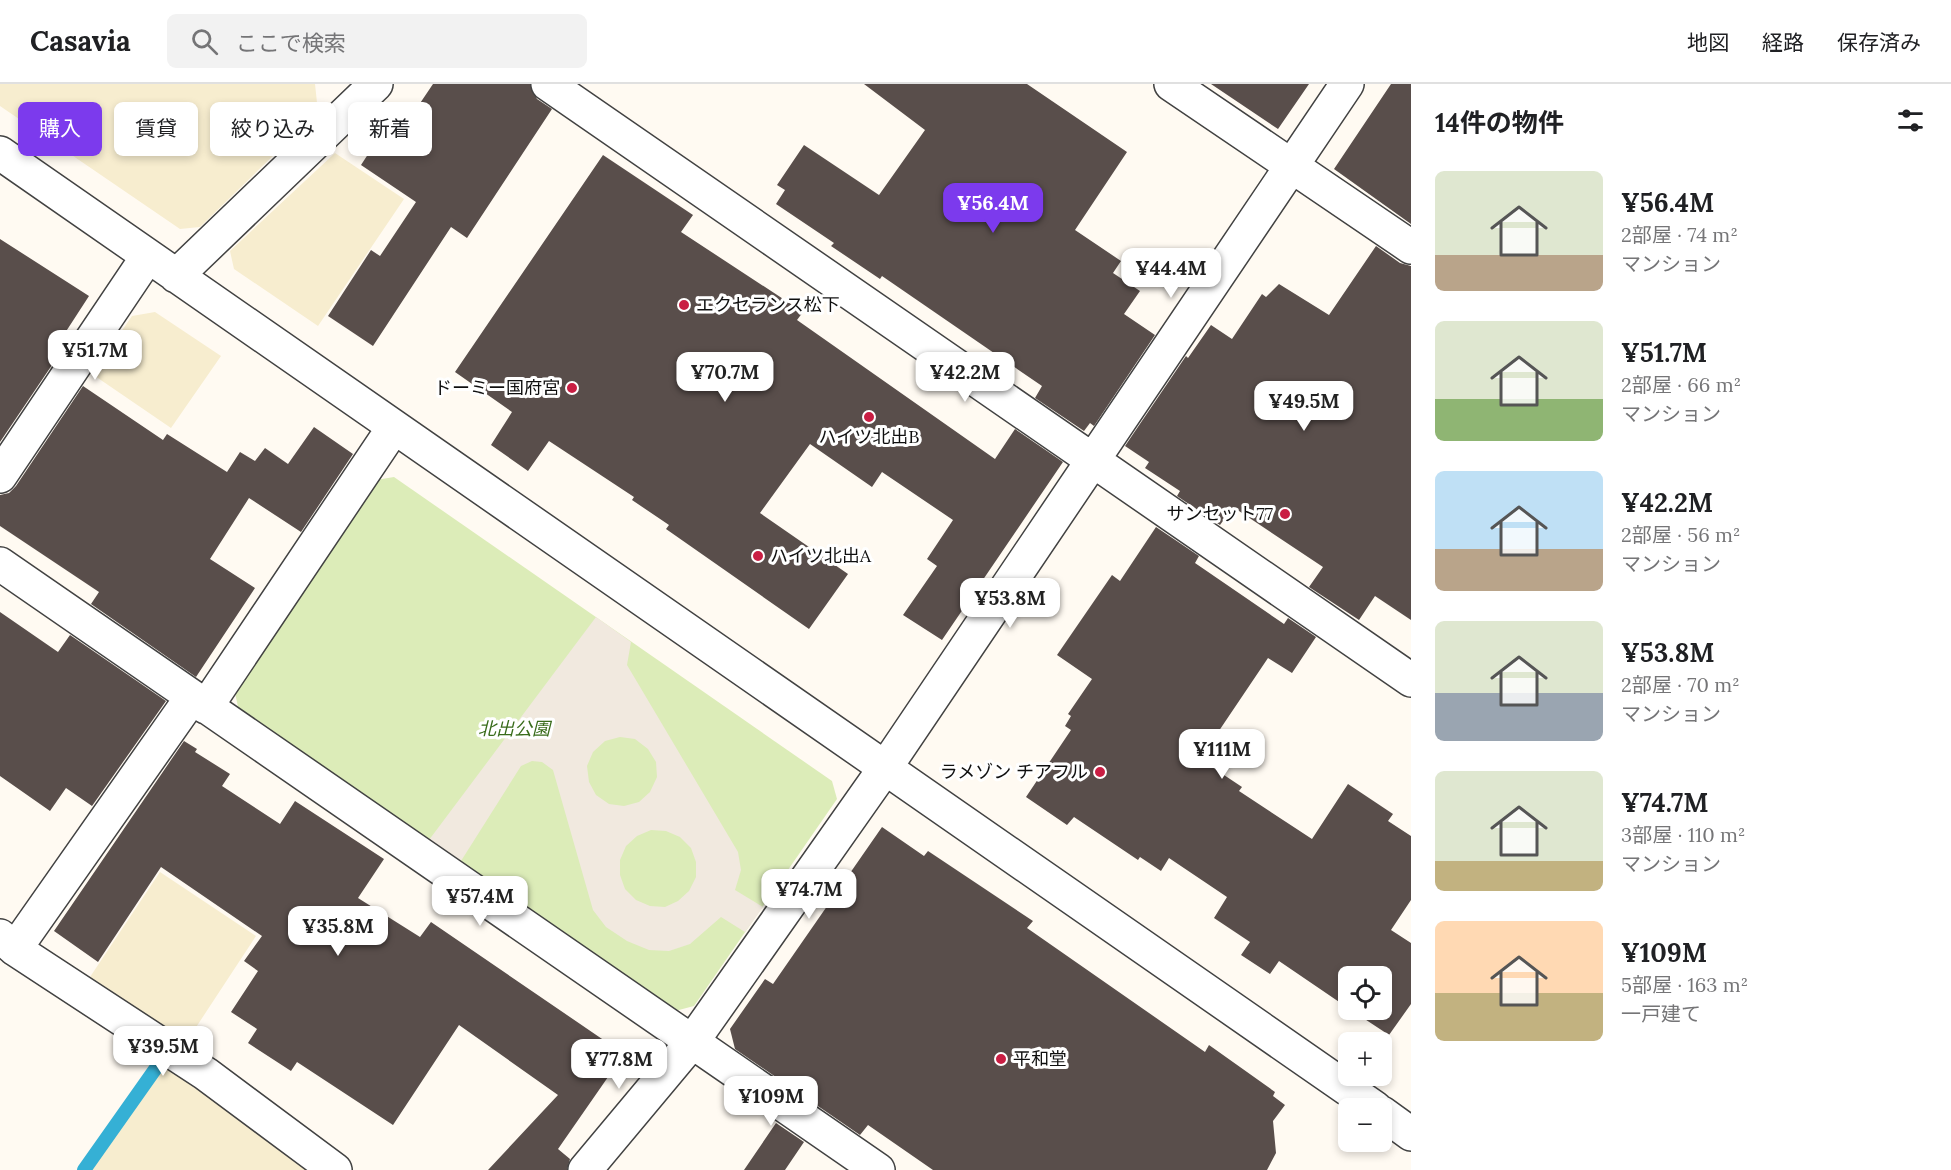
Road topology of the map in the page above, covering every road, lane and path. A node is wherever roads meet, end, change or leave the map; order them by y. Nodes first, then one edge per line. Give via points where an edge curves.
1 (376, 84) edge
2 (548, 84) edge
3 (1171, 84) edge
4 (1347, 84) edge
5 (0, 153) edge
6 (1292, 165) junction
7 (1411, 247) edge
8 (148, 256) junction
9 (176, 276) junction
10 (394, 427) junction
11 (1093, 461) junction
12 (0, 476) edge
13 (0, 564) edge
14 (1411, 680) edge
15 (199, 702) junction
16 (885, 768) junction
17 (7, 943) edge
18 (692, 1042) junction
19 (1360, 1098) edge
20 (1392, 1120) edge
21 (1411, 1134) edge
22 (593, 1167) edge
23 (335, 1170) edge
24 (878, 1170) edge

1 - 9 street
2 - 11 street
3 - 6 street
4 - 6 street
5 - 8 street
6 - 7 street
6 - 11 street
8 - 9 street
8 - 12 street
9 - 10 street
10 - 15 street
10 - 16 street
11 - 14 street
11 - 16 street
13 - 15 street
15 - 17 street
15 - 18 street
16 - 18 street
16 - 19 street
17 - 23 street via 206,1074
18 - 22 street
18 - 24 street
20 - 21 street

